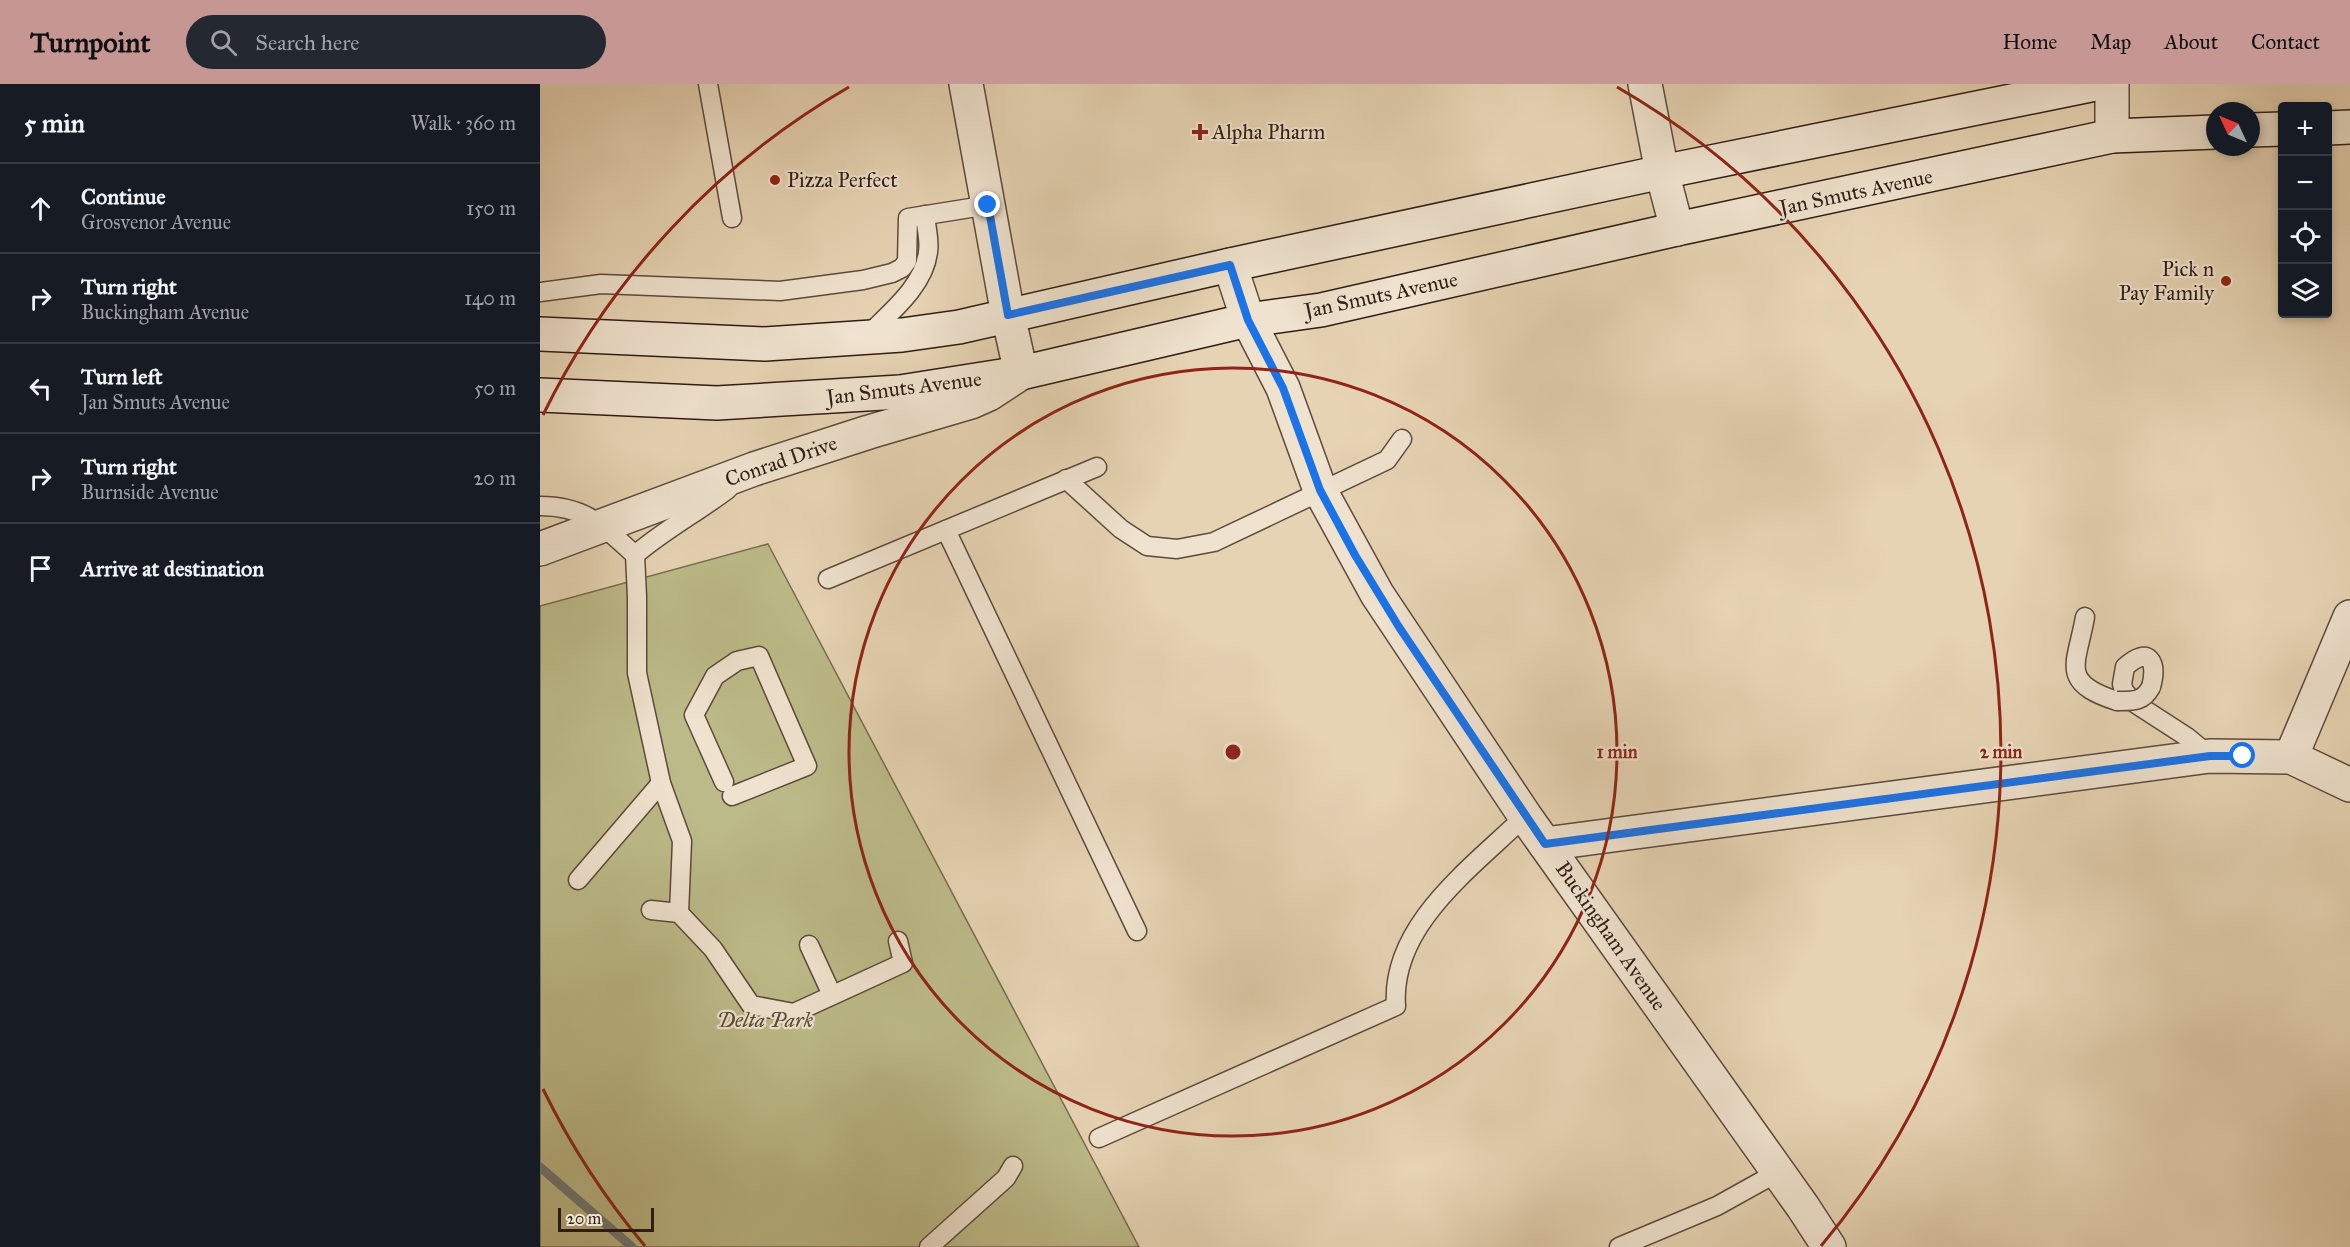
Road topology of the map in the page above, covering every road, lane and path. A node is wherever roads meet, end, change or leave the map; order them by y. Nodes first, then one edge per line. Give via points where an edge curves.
1 (708, 84) edge
2 (966, 84) edge
3 (1645, 84) edge
4 (2095, 84) edge
5 (2112, 84) edge
6 (2350, 127) edge
7 (2332, 128) edge
8 (2278, 129) edge
9 (2260, 130) edge
10 (2206, 132) edge
11 (2112, 136) junction
12 (1662, 172) junction
13 (988, 205) junction
14 (925, 215) junction
15 (732, 218) dead end
16 (1677, 230) junction
17 (1230, 265) junction
18 (540, 292) edge
19 (1008, 315) junction
20 (1248, 320) junction
21 (540, 334) edge
22 (866, 337) junction
23 (1021, 373) junction
24 (540, 395) edge
25 (1402, 439) dead end
26 (1097, 466) dead end
27 (754, 469) junction
28 (1066, 479) junction
29 (1320, 490) junction
30 (540, 506) edge
31 (602, 525) junction
32 (946, 530) junction
33 (540, 549) edge
34 (634, 555) junction
35 (828, 579) dead end
36 (2085, 617) dead end
37 (2350, 617) edge
38 (2210, 756) junction
39 (2291, 757) junction
40 (661, 783) junction
41 (2350, 785) edge
42 (728, 789) joint
43 (1525, 816) junction
44 (1545, 844) junction
45 (578, 880) dead end
46 (651, 910) dead end
47 (679, 913) junction
48 (1137, 932) dead end
49 (898, 940) dead end
50 (809, 945) dead end
51 (832, 995) junction
52 (1099, 1138) dead end
53 (1013, 1166) dead end
54 (1778, 1172) junction
55 (929, 1247) edge
56 (1618, 1247) edge
57 (1829, 1247) edge

1 - 15 lane
2 - 13 main road
3 - 12 main road
4 - 12 main road
5 - 11 main road
6 - 7 main road
8 - 9 main road
10 - 11 main road, Jan Smuts Avenue
11 - 16 main road, Jan Smuts Avenue
12 - 16 main road
12 - 17 main road
13 - 14 lane
13 - 19 main road
14 - 18 lane via 908,218 907,261 902,268 863,280 780,291 601,284
14 - 22 lane via 928,251 924,268 902,299
16 - 20 main road, Jan Smuts Avenue via 1321,310
17 - 19 main road
17 - 20 main road, Buckingham Avenue
19 - 22 main road via 959,327
19 - 23 main road
20 - 23 main road, Jan Smuts Avenue
20 - 29 main road, Buckingham Avenue via 1283,388
21 - 22 main road via 765,344
23 - 24 main road, Jan Smuts Avenue via 900,392 717,403
23 - 27 main road, Conrad Drive via 971,402
25 - 29 lane via 1387,460
26 - 28 lane
27 - 31 main road, Conrad Drive
27 - 34 lane
28 - 29 lane via 1121,529 1147,546 1177,549 1214,542
28 - 32 lane
29 - 43 main road, Buckingham Avenue via 1377,594
30 - 31 lane via 589,515
31 - 33 main road, Conrad Drive
31 - 34 lane
32 - 35 lane
32 - 48 lane
34 - 40 lane via 637,673
36 - 38 lane, bridge via 2074,664 2081,683 2117,701 2138,700 2144,698 2155,669 2145,657 2125,667 2124,691 2136,704
37 - 39 main road
38 - 39 main road
38 - 44 main road
39 - 41 main road
40 - 45 lane
40 - 47 lane via 682,841
42 - 42 lane via 694,715 715,676 737,662 759,656 807,766
43 - 44 main road, Buckingham Avenue
43 - 52 lane via 1454,880 1416,932 1398,968 1395,1006
44 - 54 main road, Buckingham Avenue
46 - 47 lane
47 - 51 lane via 713,949 751,1005 794,1013
49 - 51 lane via 903,963
50 - 51 lane
53 - 55 lane via 1006,1178
54 - 56 lane via 1717,1206
54 - 57 main road, Buckingham Avenue

